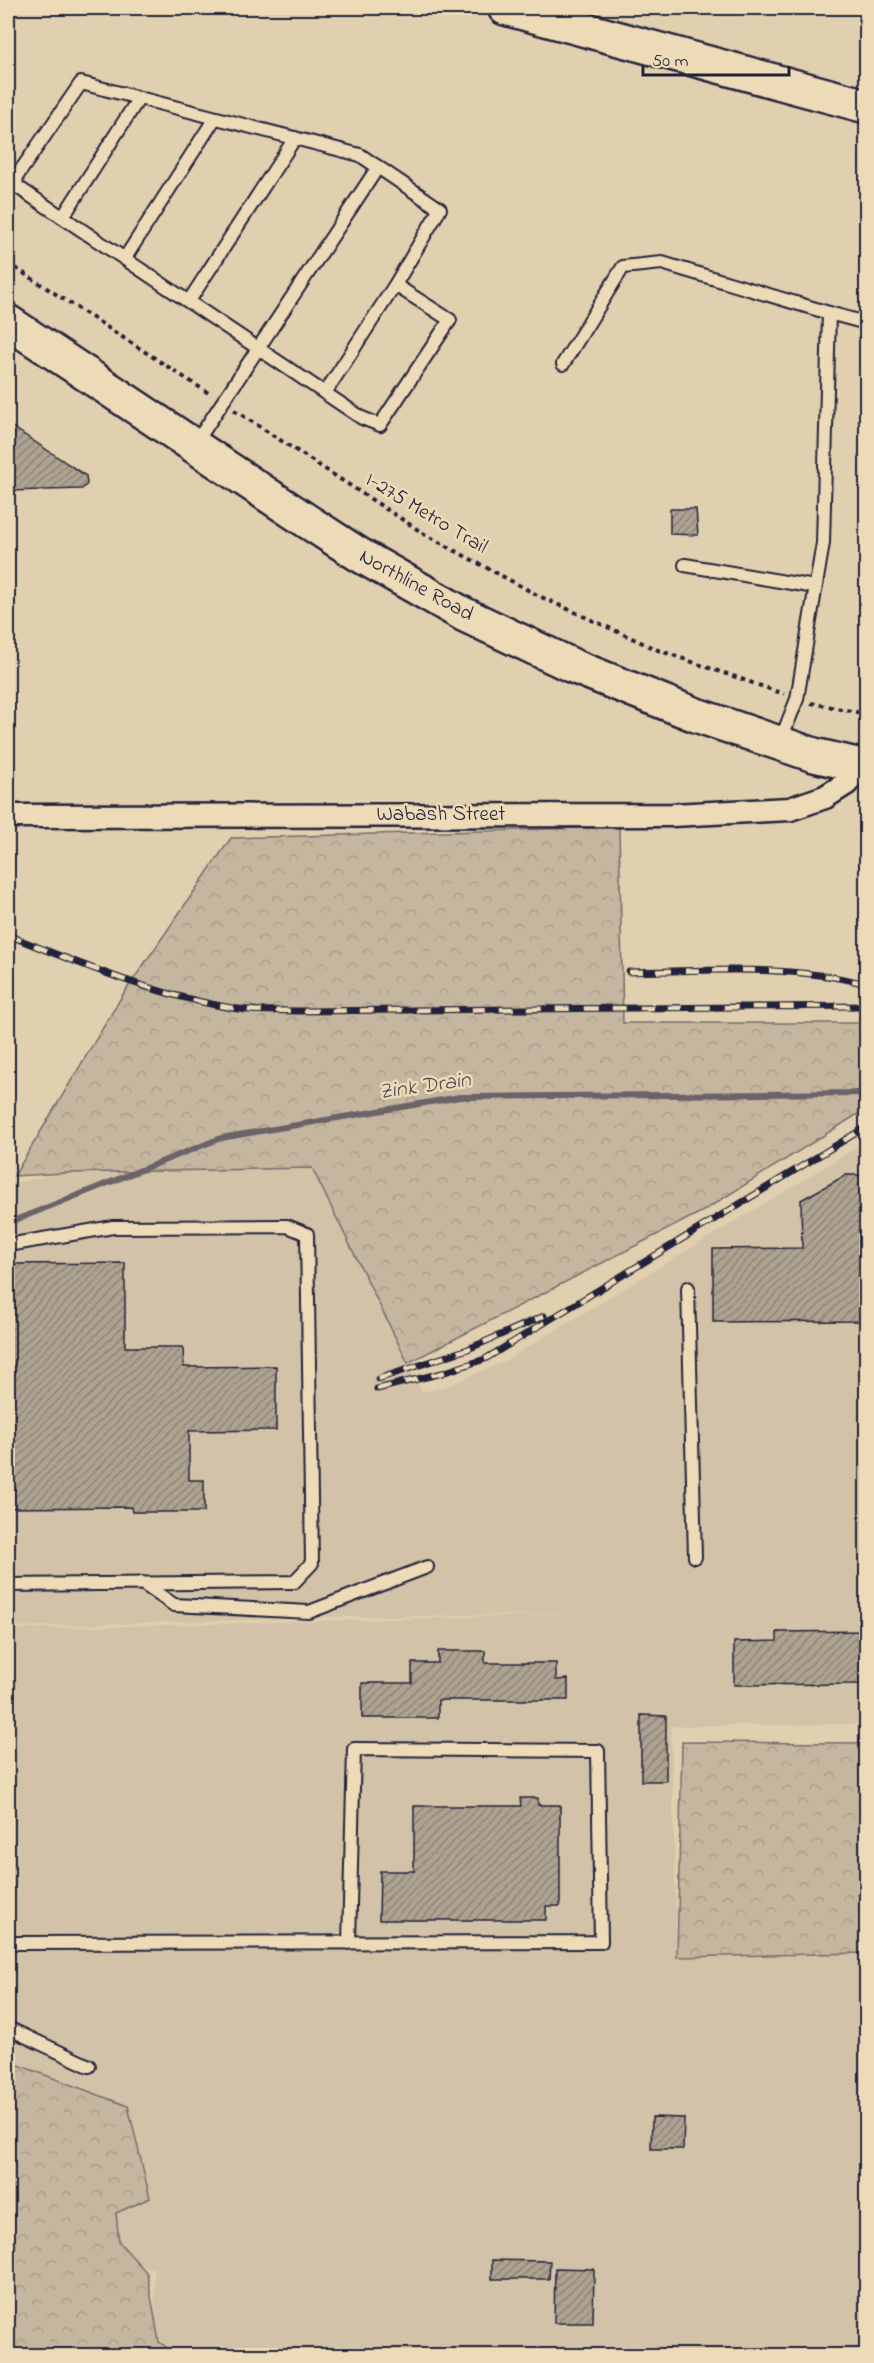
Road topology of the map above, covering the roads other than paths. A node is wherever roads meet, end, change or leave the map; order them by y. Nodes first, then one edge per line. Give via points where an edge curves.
1 (505, 8) edge
2 (139, 98) junction
3 (867, 106) edge
4 (215, 118) junction
5 (295, 138) junction
6 (378, 167) junction
7 (63, 217) junction
8 (125, 258) junction
9 (395, 285) junction
10 (189, 301) junction
11 (829, 313) junction
12 (8, 322) edge
13 (867, 323) edge
14 (258, 346) junction
15 (563, 364) dead end
16 (325, 393) junction
17 (194, 446) junction
18 (685, 565) dead end
19 (815, 587) junction
20 (780, 743) junction
21 (863, 766) edge
22 (8, 816) edge
23 (8, 1245) edge
24 (688, 1288) dead end
25 (695, 1557) dead end
26 (427, 1567) dead end
27 (142, 1583) junction
28 (8, 1585) edge
29 (8, 1943) edge
30 (349, 1943) junction
31 (8, 2028) edge
32 (89, 2066) dead end

1 - 3 main road
2 - 4 lane
2 - 7 lane
2 - 7 lane via 81,83 17,176 16,186
4 - 5 lane
4 - 8 lane
5 - 6 lane via 360,155
5 - 10 lane
6 - 9 lane via 440,209
6 - 14 lane
7 - 8 lane
8 - 10 lane
9 - 16 lane
9 - 16 lane via 450,320 380,425 362,418
10 - 14 lane
11 - 13 lane
11 - 15 lane via 662,262 623,267
11 - 19 lane via 823,543
12 - 17 main road, Northline Road
14 - 16 lane
14 - 17 lane
17 - 20 main road, Northline Road via 358,554 463,614 628,689
18 - 19 lane
19 - 20 lane via 797,699
20 - 21 main road, Northline Road
21 - 22 street, Wabash Street via 847,783 825,797 790,809 672,815
23 - 27 lane via 113,1227 287,1226 307,1234 312,1563 294,1582
24 - 25 lane
26 - 27 lane via 309,1612 174,1605
27 - 28 lane
29 - 30 lane
30 - 30 lane via 354,1749 598,1751 601,1942
31 - 32 lane

